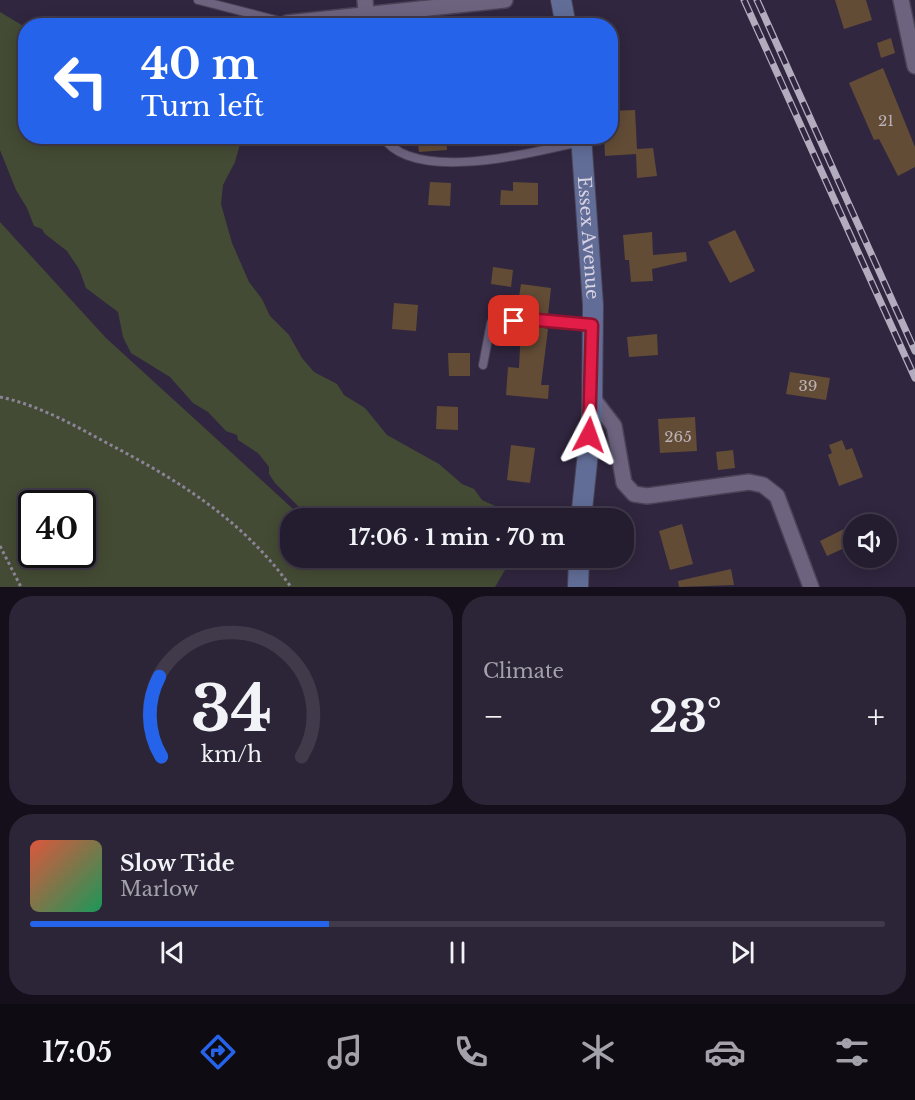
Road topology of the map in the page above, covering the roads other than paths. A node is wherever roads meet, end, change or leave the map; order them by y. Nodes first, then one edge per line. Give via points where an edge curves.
1 (198, 0) edge
2 (505, 0) edge
3 (561, 0) edge
4 (901, 0) edge
5 (366, 13) edge
6 (268, 18) edge
7 (326, 18) edge
8 (564, 18) edge
9 (915, 66) edge
10 (387, 144) edge
11 (560, 144) edge
12 (581, 144) edge
13 (592, 325) junction
14 (483, 365) dead end
15 (591, 396) junction
16 (582, 508) edge
17 (579, 568) edge
18 (578, 587) edge
19 (811, 587) edge

1 - 6 lane
2 - 5 street
3 - 8 street
4 - 9 street
5 - 7 street
10 - 11 lane via 418,160 442,161 505,157
12 - 13 street, Essex Avenue
13 - 14 lane via 538,320 491,323
13 - 15 street, Essex Avenue
15 - 16 street, Essex Avenue
15 - 19 street via 614,426 624,483 634,494 647,496 750,482 763,485 777,496
17 - 18 street

